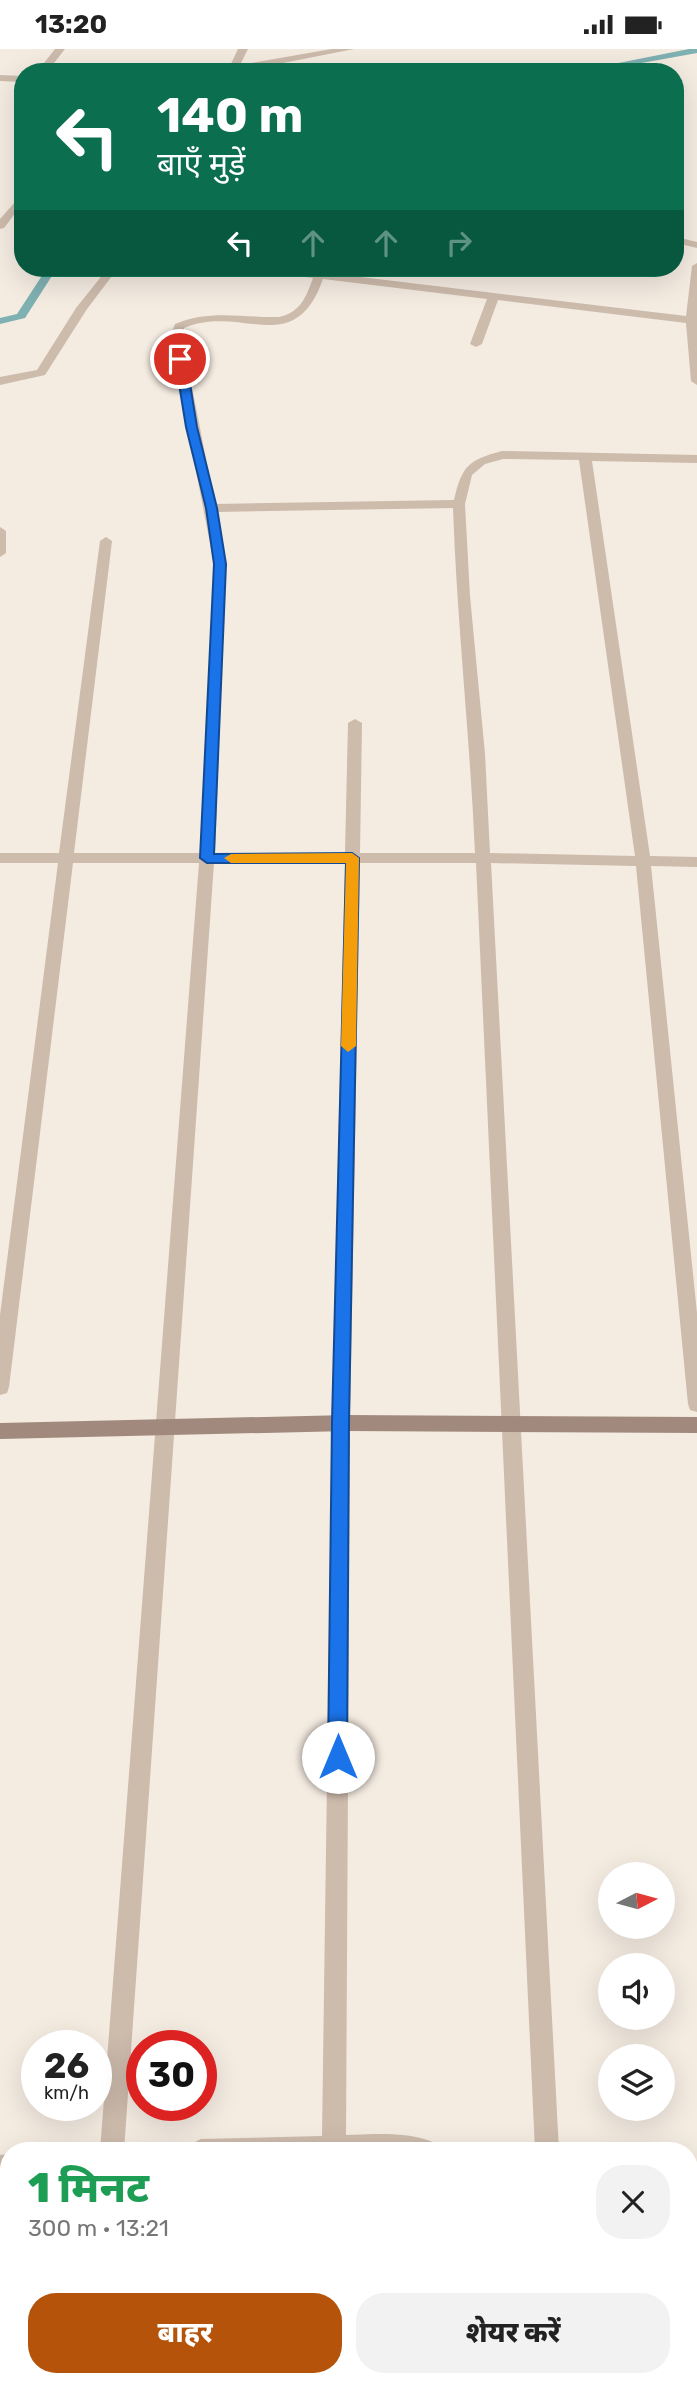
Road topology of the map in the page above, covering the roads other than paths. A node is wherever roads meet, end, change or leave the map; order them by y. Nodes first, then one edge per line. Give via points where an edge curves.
1 (60, 49) edge
2 (348, 49) edge
3 (49, 63) edge
4 (271, 63) edge
5 (14, 207) edge
6 (1, 222) edge
7 (697, 266) edge
8 (106, 277) edge
9 (318, 277) edge
10 (336, 277) edge
11 (494, 295) junction
12 (691, 320) junction
13 (476, 344) dead end
14 (0, 381) edge
15 (697, 381) edge
16 (585, 457) junction
17 (697, 460) edge
18 (459, 505) junction
19 (211, 508) junction
20 (0, 531) edge
21 (106, 541) dead end
22 (0, 553) edge
23 (355, 723) dead end
24 (65, 857) junction
25 (0, 858) edge
26 (207, 858) junction
27 (352, 858) junction
28 (483, 858) junction
29 (643, 861) junction
30 (697, 862) edge
31 (0, 1387) edge
32 (697, 1404) edge
33 (341, 1422) junction
34 (510, 1422) junction
35 (163, 1424) junction
36 (697, 1426) edge
37 (0, 1431) edge
38 (113, 2142) edge
39 (334, 2142) edge
40 (547, 2142) edge

1 - 3 street
2 - 4 street
5 - 6 street
7 - 12 street
8 - 14 street via 41,373
9 - 19 street via 304,310 293,316 261,321 204,316 179,326 176,337
10 - 11 street
11 - 12 street
11 - 13 street
12 - 15 street
16 - 17 street
16 - 18 street via 502,455 481,461 466,474
16 - 29 street
18 - 19 street
18 - 28 street
19 - 26 street via 220,564
20 - 22 street
21 - 24 street
23 - 27 street
24 - 25 street
24 - 26 street
24 - 31 street
26 - 27 street
26 - 35 street
27 - 28 street
27 - 33 street
28 - 29 street
28 - 34 street
29 - 30 street
29 - 32 street
33 - 34 street
33 - 35 street
33 - 39 street
34 - 36 street
34 - 40 street
35 - 37 street
35 - 38 street

